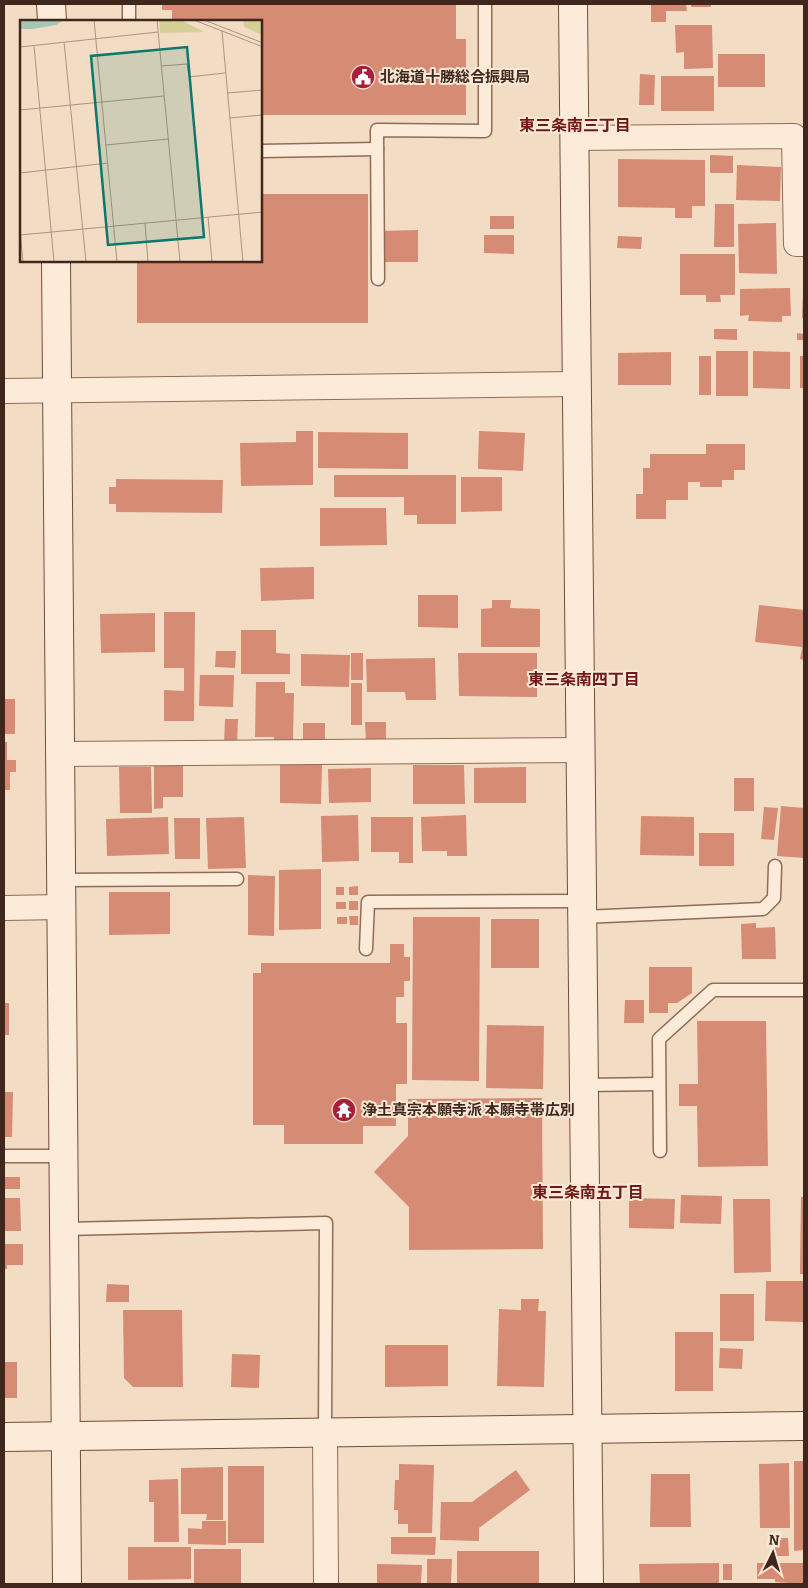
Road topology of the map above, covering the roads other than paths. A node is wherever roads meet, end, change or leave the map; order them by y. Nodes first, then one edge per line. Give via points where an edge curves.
1 (51, 4) edge
2 (129, 4) edge
3 (485, 4) edge
4 (573, 4) edge
5 (52, 20) edge
6 (129, 20) edge
7 (574, 138) junction
8 (377, 149) junction
9 (262, 151) edge
10 (804, 244) edge
11 (56, 262) edge
12 (378, 279) dead end
13 (577, 384) junction
14 (57, 390) junction
15 (4, 391) edge
16 (581, 750) junction
17 (60, 754) junction
18 (775, 866) dead end
19 (237, 879) dead end
20 (62, 880) junction
21 (62, 907) junction
22 (4, 908) edge
23 (583, 909) junction
24 (366, 949) dead end
25 (804, 990) edge
26 (659, 1084) junction
27 (585, 1085) junction
28 (660, 1151) dead end
29 (4, 1156) edge
30 (64, 1156) junction
31 (65, 1229) junction
32 (804, 1426) edge
33 (588, 1428) junction
34 (325, 1432) junction
35 (67, 1436) junction
36 (4, 1437) edge
37 (67, 1584) edge
38 (326, 1584) edge
39 (590, 1584) edge

1 - 5 street
2 - 6 lane
3 - 8 lane via 485,131 377,130
4 - 7 street
7 - 10 street via 794,136 796,244
7 - 13 street
8 - 9 lane
8 - 12 lane
11 - 14 street
13 - 14 street
13 - 16 street
14 - 15 street
14 - 17 street
16 - 17 street
16 - 23 street
17 - 20 street
18 - 23 lane via 774,898 763,909
19 - 20 lane
20 - 21 street
21 - 22 street
21 - 30 street
23 - 24 lane via 368,902
23 - 27 street
25 - 26 lane via 713,990 659,1039
26 - 27 lane
26 - 28 lane
27 - 33 street
29 - 30 lane
30 - 31 street
31 - 34 lane via 326,1223
31 - 35 street
32 - 33 street
33 - 34 street
33 - 39 street
34 - 35 street
34 - 38 street
35 - 36 street
35 - 37 street

